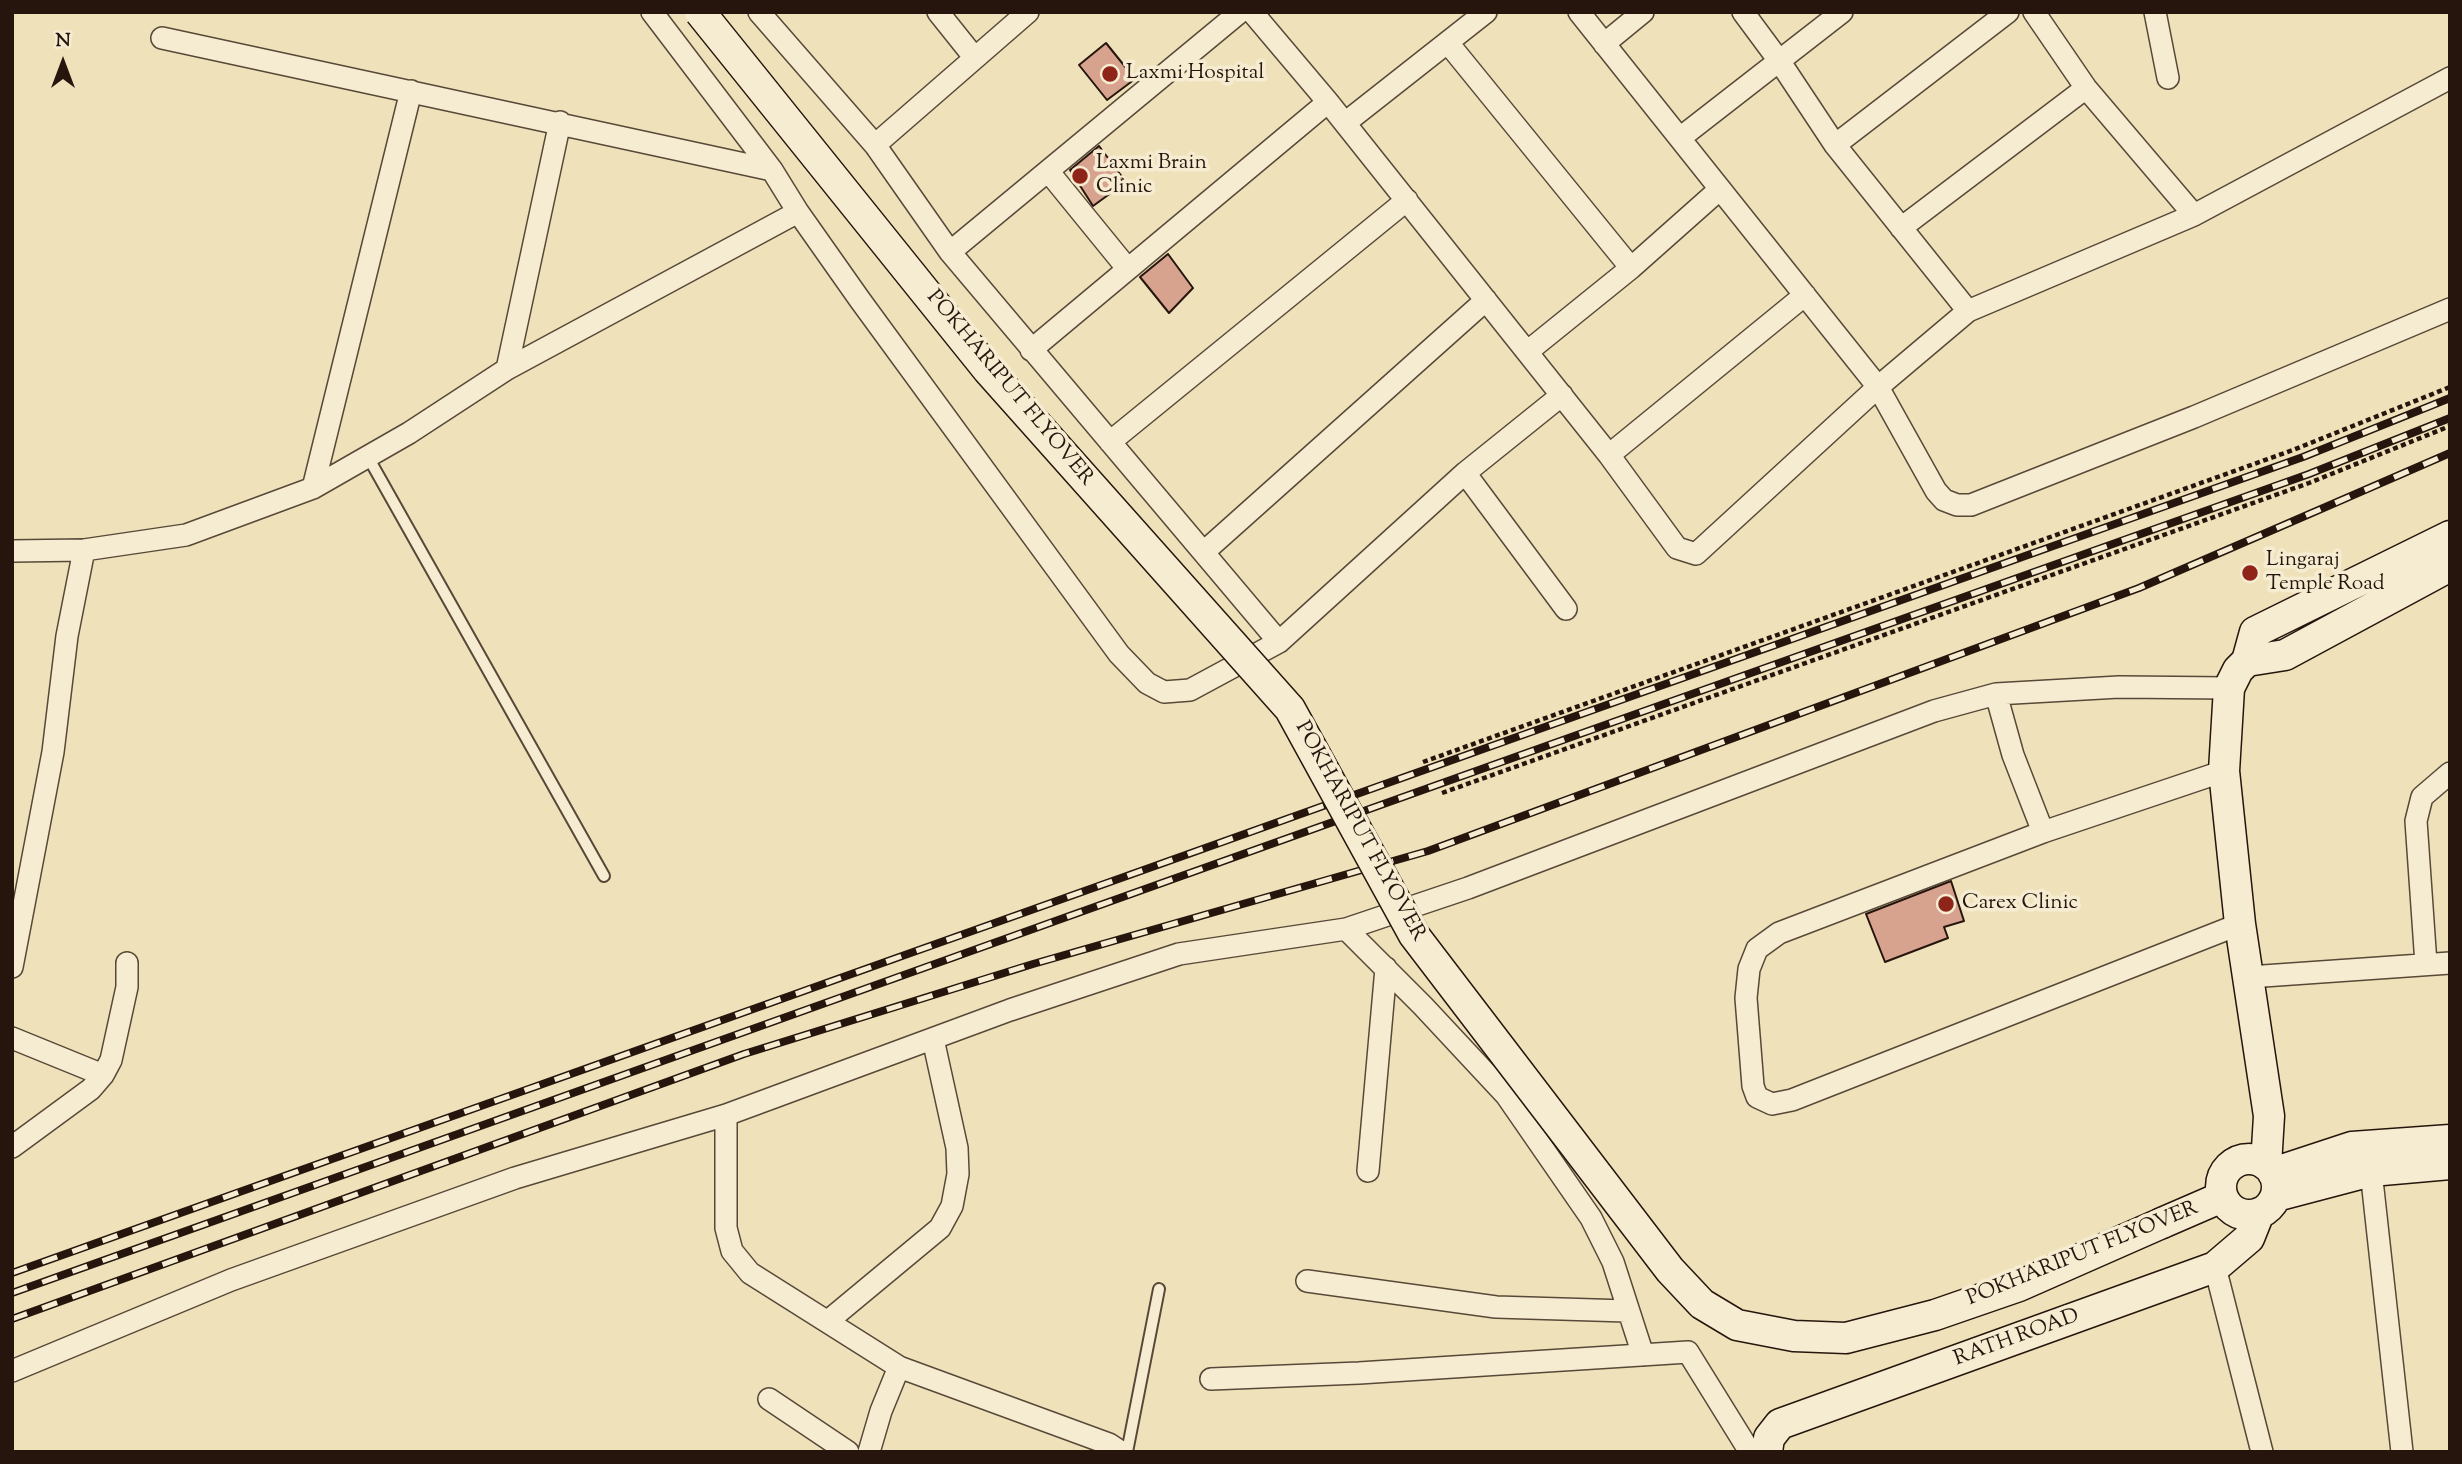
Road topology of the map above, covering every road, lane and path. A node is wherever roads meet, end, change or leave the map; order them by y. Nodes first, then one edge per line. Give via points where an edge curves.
1 (652, 12) edge
2 (700, 12) edge
3 (759, 12) edge
4 (938, 12) edge
5 (1028, 12) edge
6 (1240, 12) edge
7 (1252, 12) edge
8 (1486, 12) edge
9 (1579, 12) edge
10 (1643, 12) edge
11 (1743, 12) edge
12 (1842, 12) edge
13 (2008, 12) edge
14 (2035, 12) edge
15 (2155, 12) edge
16 (162, 38) dead end
17 (1448, 43) junction
18 (1604, 44) junction
19 (974, 57) junction
20 (1780, 62) junction
21 (2168, 78) dead end
22 (2450, 78) edge
23 (2086, 88) junction
24 (411, 91) junction
25 (1328, 102) junction
26 (560, 122) junction
27 (1345, 123) junction
28 (1680, 138) junction
29 (875, 145) junction
30 (1835, 145) junction
31 (772, 170) junction
32 (1048, 171) junction
33 (1720, 189) junction
34 (1406, 200) junction
35 (798, 212) junction
36 (2194, 215) junction
37 (1901, 228) junction
38 (950, 252) junction
39 (1127, 268) junction
40 (1631, 268) junction
41 (1805, 295) junction
42 (1486, 300) junction
43 (2450, 309) edge
44 (1968, 311) junction
45 (1031, 350) junction
46 (1527, 352) junction
47 (507, 369) junction
48 (1878, 387) junction
49 (2450, 387) edge
50 (1562, 395) junction
51 (2450, 426) edge
52 (1110, 442) junction
53 (1609, 455) junction
54 (368, 457) junction
55 (1465, 473) junction
56 (313, 488) junction
57 (2450, 536) edge
58 (84, 550) junction
59 (12, 551) edge
60 (1205, 551) junction
61 (2450, 566) edge
62 (1566, 609) dead end
63 (1279, 642) junction
64 (2247, 661) junction
65 (2229, 688) junction
66 (1996, 694) junction
67 (1423, 762) dead end
68 (2224, 771) junction
69 (2450, 773) edge
70 (1442, 793) dead end
71 (2043, 832) junction
72 (604, 876) dead end
73 (2240, 924) junction
74 (1346, 929) junction
75 (127, 963) dead end
76 (2450, 963) edge
77 (2426, 964) junction
78 (12, 967) edge
79 (1386, 968) junction
80 (2249, 977) junction
81 (12, 1038) edge
82 (933, 1039) junction
83 (103, 1075) junction
84 (726, 1115) junction
85 (2450, 1140) edge
86 (12, 1147) edge
87 (2450, 1164) edge
88 (1368, 1171) dead end
89 (2371, 1171) junction
90 (2269, 1187) junction
91 (2222, 1197) junction
92 (2214, 1268) junction
93 (1307, 1281) dead end
94 (1159, 1289) dead end
95 (1627, 1311) junction
96 (828, 1321) junction
97 (1643, 1354) junction
98 (899, 1367) junction
99 (12, 1371) edge
100 (1211, 1379) dead end
101 (769, 1399) dead end
102 (848, 1452) edge
103 (870, 1452) edge
104 (1121, 1452) edge
105 (1127, 1452) edge
106 (1752, 1452) edge
107 (2262, 1452) edge
108 (2402, 1452) edge

1 - 31 street
2 - 91 main road, POKHARIPUT FLYOVER, bridge via 988,370 1290,709 1414,935 1670,1270 1702,1304 1737,1325 1794,1336 1846,1338 2020,1286
3 - 29 street
4 - 19 street
5 - 19 street
6 - 32 street
7 - 25 street
8 - 17 street
9 - 18 street
10 - 18 street
11 - 20 street
12 - 20 street
13 - 30 street
14 - 23 street
15 - 21 street
16 - 24 street
17 - 27 street
17 - 40 street
18 - 28 street
19 - 29 street
20 - 28 street
20 - 30 street
22 - 36 street
23 - 36 street
23 - 37 street
24 - 26 street
24 - 56 street
25 - 27 street
25 - 39 street
26 - 31 street
26 - 47 street
27 - 34 street
28 - 33 street
29 - 38 street
30 - 37 street
31 - 35 street
32 - 38 street
32 - 39 street
33 - 40 street
33 - 41 street
34 - 42 street
34 - 52 street
35 - 47 street
35 - 63 street via 1119,654 1147,683 1164,692 1190,690
36 - 44 street
37 - 44 street
38 - 45 street
39 - 45 street
40 - 46 street
41 - 48 street
41 - 53 street
42 - 46 street
42 - 60 street
43 - 48 street via 1971,505 1956,505 1936,491
44 - 48 street
45 - 52 street
46 - 50 street
47 - 54 street
48 - 53 street via 1696,554 1677,548
49 - 67 path via 2266,460
50 - 53 street
50 - 55 street
51 - 70 path via 2309,483
52 - 60 street
54 - 56 street
54 - 72 lane
55 - 62 street
55 - 63 street
56 - 58 street via 186,535
57 - 64 main road via 2255,632
58 - 59 street
58 - 78 street via 53,752
60 - 63 street
61 - 64 main road via 2285,655
64 - 65 main road
65 - 66 street via 2119,687
65 - 68 main road
66 - 71 street via 2013,755
66 - 74 street via 1934,711 1468,888
68 - 71 street
68 - 73 main road
69 - 77 street via 2422,797 2416,821
71 - 73 street via 1779,933 1757,949 1746,998 1757,1097 1772,1104 1791,1100
73 - 80 main road
74 - 79 street
74 - 82 street via 1179,954
75 - 83 street via 127,987 111,1060
76 - 77 street
77 - 80 street
79 - 88 street
79 - 95 street via 1506,1095 1591,1218 1613,1262
80 - 90 main road via 2269,1116
81 - 83 street
82 - 84 street
82 - 96 street via 957,1148 952,1206 940,1228
83 - 86 street
84 - 96 street via 726,1228 732,1251 750,1273
84 - 99 street via 515,1178 270,1266
85 - 90 main road via 2352,1147 2320,1156
87 - 89 main road
89 - 90 main road
89 - 108 street
90 - 91 main road via 2242,1214
90 - 91 main road via 2248,1159 2231,1165 2222,1180
90 - 92 main road, RATH ROAD via 2249,1238
92 - 106 main road, RATH ROAD via 1780,1424
92 - 107 street
93 - 95 street via 1496,1307
94 - 105 lane
95 - 97 street
96 - 98 street
97 - 100 street
97 - 106 street via 1688,1352
98 - 103 street
98 - 104 street
101 - 102 street

